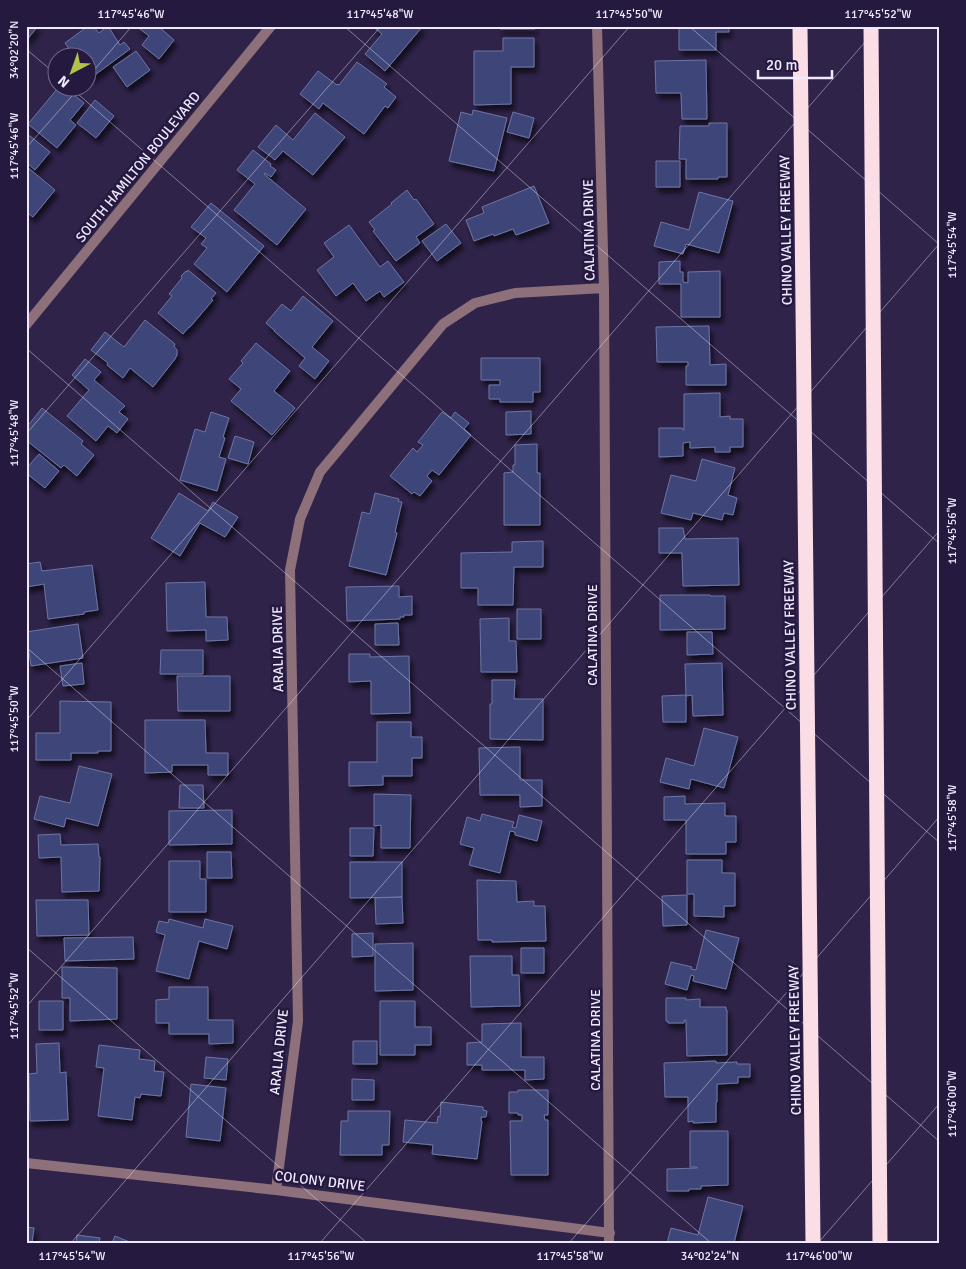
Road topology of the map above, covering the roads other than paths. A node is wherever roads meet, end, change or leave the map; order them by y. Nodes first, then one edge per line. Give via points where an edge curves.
1 (271, 26) edge
2 (597, 26) edge
3 (800, 26) edge
4 (871, 26) edge
5 (604, 288) junction
6 (26, 325) edge
7 (26, 1163) edge
8 (276, 1190) junction
9 (610, 1238) edge
10 (813, 1243) edge
11 (880, 1243) edge

1 - 6 street, SOUTH HAMILTON BOULEVARD
2 - 5 street, CALATINA DRIVE
3 - 10 highway, CHINO VALLEY FREEWAY
4 - 11 highway
5 - 8 street, ARALIA DRIVE via 515,292 475,303 443,324 320,472 300,519 290,570 298,1021
5 - 9 street, CALATINA DRIVE
7 - 8 street, COLONY DRIVE
8 - 9 street, COLONY DRIVE

